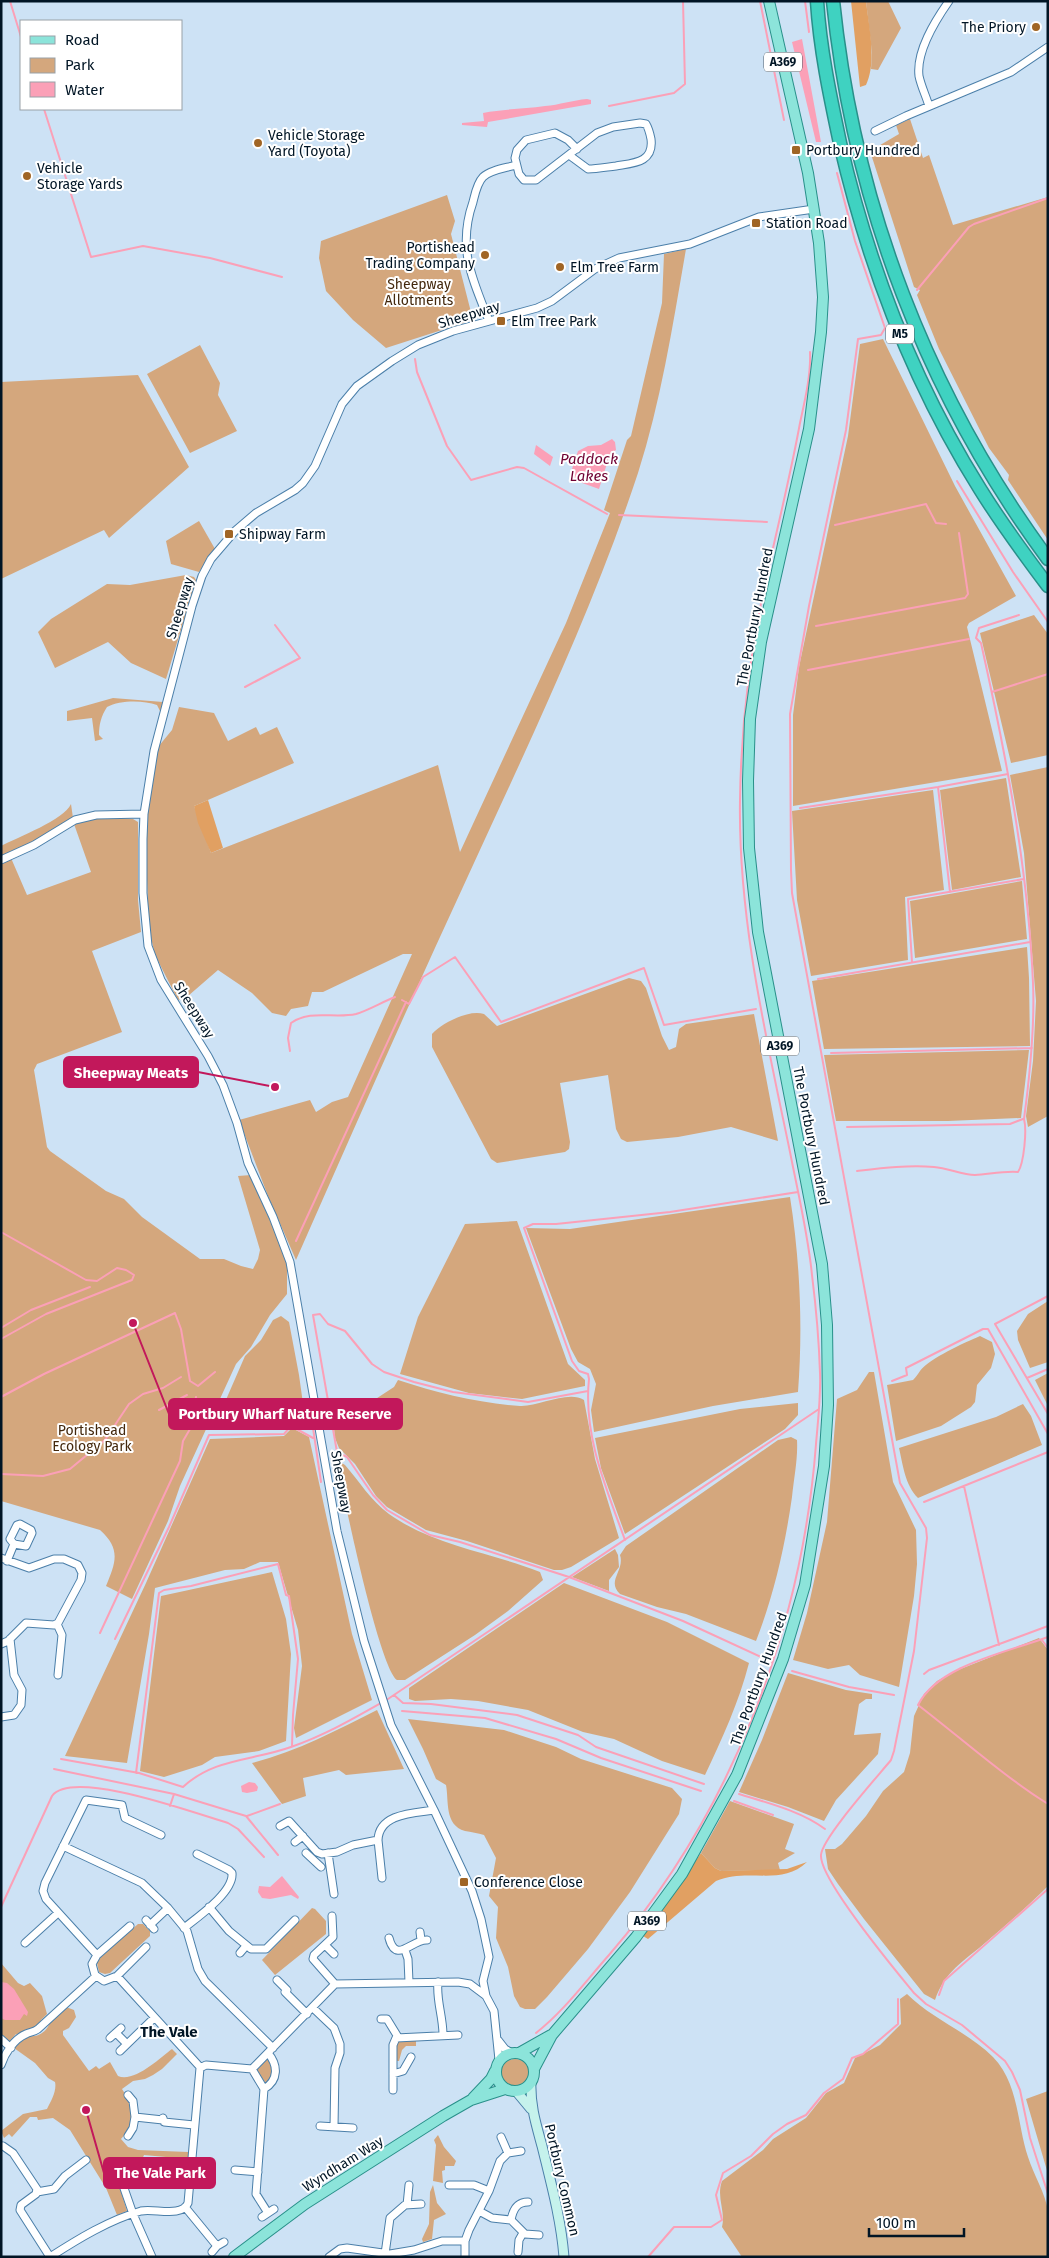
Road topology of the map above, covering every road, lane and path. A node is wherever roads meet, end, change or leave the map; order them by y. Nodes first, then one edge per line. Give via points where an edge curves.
1 (769, 1) edge
2 (817, 1) edge
3 (832, 1) edge
4 (949, 1) edge
5 (1048, 47) edge
6 (929, 106) junction
7 (875, 131) dead end
8 (577, 149) junction
9 (569, 155) junction
10 (516, 165) junction
11 (814, 209) junction
12 (489, 321) junction
13 (1048, 559) edge
14 (1048, 586) edge
15 (144, 814) junction
16 (1, 860) edge
17 (14, 1544) dead end
18 (4, 1560) edge
19 (57, 1624) junction
20 (10, 1639) junction
21 (1, 1644) edge
22 (58, 1674) dead end
23 (1, 1717) edge
24 (434, 1810) junction
25 (280, 1826) dead end
26 (161, 1835) dead end
27 (303, 1836) junction
28 (378, 1840) junction
29 (295, 1842) dead end
30 (63, 1846) junction
31 (306, 1853) dead end
32 (318, 1853) junction
33 (197, 1854) dead end
34 (328, 1854) junction
35 (314, 1861) junction
36 (321, 1868) dead end
37 (382, 1878) dead end
38 (334, 1894) dead end
39 (168, 1908) junction
40 (209, 1908) junction
41 (58, 1913) junction
42 (332, 1916) dead end
43 (295, 1920) dead end
44 (150, 1925) dead end
45 (130, 1926) dead end
46 (184, 1928) junction
47 (423, 1937) dead end
48 (390, 1938) dead end
49 (25, 1943) dead end
50 (325, 1945) junction
51 (246, 1946) junction
52 (146, 1947) dead end
53 (404, 1950) junction
54 (240, 1953) dead end
55 (334, 1954) dead end
56 (97, 1955) junction
57 (96, 1976) junction
58 (117, 1976) junction
59 (277, 1980) dead end
60 (409, 1982) junction
61 (438, 1982) junction
62 (335, 1984) junction
63 (486, 1996) junction
64 (313, 2008) junction
65 (307, 2014) junction
66 (154, 2018) junction
67 (382, 2019) dead end
68 (116, 2033) dead end
69 (495, 2033) junction
70 (443, 2035) junction
71 (458, 2035) dead end
72 (552, 2035) junction
73 (398, 2037) junction
74 (1, 2039) edge
75 (126, 2044) junction
76 (11, 2048) junction
77 (270, 2050) junction
78 (120, 2051) dead end
79 (515, 2053) junction
80 (411, 2057) dead end
81 (499, 2060) junction
82 (1, 2065) edge
83 (200, 2067) junction
84 (534, 2069) junction
85 (252, 2070) junction
86 (495, 2071) junction
87 (393, 2074) junction
88 (531, 2082) junction
89 (264, 2088) junction
90 (505, 2089) junction
91 (393, 2090) dead end
92 (516, 2091) junction
93 (134, 2100) dead end
94 (471, 2100) junction
95 (531, 2109) junction
96 (134, 2117) junction
97 (194, 2125) junction
98 (320, 2126) dead end
99 (334, 2127) junction
100 (353, 2128) dead end
101 (128, 2136) dead end
102 (501, 2137) dead end
103 (2, 2144) edge
104 (521, 2151) dead end
105 (508, 2153) junction
106 (86, 2160) dead end
107 (235, 2170) dead end
108 (118, 2171) dead end
109 (258, 2172) junction
110 (409, 2185) dead end
111 (449, 2185) dead end
112 (490, 2191) junction
113 (38, 2192) junction
114 (528, 2202) dead end
115 (421, 2204) dead end
116 (407, 2205) junction
117 (185, 2207) junction
118 (478, 2211) junction
119 (268, 2213) dead end
120 (133, 2214) junction
121 (511, 2220) junction
122 (523, 2233) junction
123 (539, 2235) dead end
124 (465, 2241) junction
125 (218, 2247) dead end
126 (518, 2252) dead end
127 (385, 2254) junction
128 (50, 2257) edge
129 (152, 2257) edge
130 (234, 2257) edge
131 (329, 2257) edge
132 (465, 2257) edge
133 (564, 2257) edge

1 - 11 main road, The Portbury Hundred / A369
2 - 14 highway, M5 via 829,89 849,182 900,332 964,462
3 - 13 highway, M5 via 845,94 864,178 900,291 961,423 1004,497
4 - 6 street via 931,27 920,68 919,76
5 - 6 street via 1011,72
6 - 7 street
8 - 9 street
8 - 9 street via 602,130 640,123 648,126 652,145 648,156 641,162 591,169
8 - 10 street via 555,134 531,138 522,142 517,150
9 - 10 street via 536,180 524,180
10 - 12 street via 482,178 465,231 469,270
11 - 12 street, Sheepway via 759,217 690,244 619,258 595,270 552,301
11 - 72 main road, The Portbury Hundred / A369 via 823,285 820,337 809,429 761,642 750,720 748,781 749,848 758,932 822,1264 828,1325 828,1406 819,1504 805,1585 783,1659 737,1775 676,1882 636,1937
12 - 15 street, Sheepway via 418,345 357,386 342,404 315,466 303,483 256,513 211,559 192,606 169,693 154,751
15 - 16 street via 96,815 75,820
15 - 24 street, Sheepway via 143,901 148,946 154,966 223,1085 248,1164 290,1262 338,1531 357,1616 391,1725
17 - 18 street
18 - 19 street via 30,1568 64,1559 80,1567 81,1580
19 - 20 street via 29,1622
19 - 22 street via 62,1635
20 - 21 street
20 - 23 street via 14,1675 22,1688 22,1704 12,1716
24 - 28 street via 391,1820 380,1830
24 - 63 street, Sheepway via 472,1891 481,1919 489,1957 484,1977
25 - 27 street via 288,1821
26 - 30 street via 125,1818 121,1804 87,1800
27 - 29 street
27 - 32 street
28 - 34 street
28 - 37 street via 382,1862 377,1868
30 - 39 street via 136,1879
30 - 41 street via 43,1890 45,1898
31 - 35 street
32 - 34 street
32 - 35 street
33 - 40 street via 232,1874 227,1889
34 - 38 street
35 - 36 street
39 - 44 street
39 - 46 street
40 - 46 street
40 - 51 street
41 - 49 street via 37,1938
41 - 56 street
42 - 50 street via 333,1938
43 - 51 street via 266,1949
45 - 56 street
46 - 77 street via 205,1981
47 - 53 street
48 - 53 street via 397,1950
50 - 55 street
50 - 62 street via 313,1959
51 - 54 street
52 - 58 street
53 - 60 street
56 - 57 street via 92,1967
57 - 58 street via 104,1981
57 - 76 street via 38,2029 24,2035
58 - 66 street
59 - 65 street
60 - 61 street
60 - 62 street
61 - 63 street via 470,1984
61 - 70 street via 437,1999
62 - 64 street
63 - 69 street, Sheepway via 494,2011
64 - 65 street
64 - 99 street via 334,2028 340,2044 335,2068
65 - 77 street
66 - 75 street
66 - 83 street
67 - 73 street via 387,2020
68 - 75 street
69 - 79 street via 501,2046
69 - 81 street, Sheepway
70 - 71 street
70 - 73 street
72 - 79 main road, The Portbury Hundred / A369
72 - 84 main road, The Portbury Hundred / A369
73 - 87 street via 393,2043
74 - 76 street
75 - 78 street
76 - 82 street
77 - 85 street
77 - 89 street via 276,2074
79 - 81 main road
79 - 84 main road via 529,2059
80 - 87 street via 402,2071
81 - 86 main road
83 - 85 street
83 - 97 street
84 - 88 main road
85 - 89 street
86 - 90 main road via 497,2080
86 - 94 main road, Wyndham Way
87 - 91 street
88 - 92 main road
88 - 95 main road, Portbury Common
89 - 109 street
90 - 92 main road
90 - 94 main road, Wyndham Way
92 - 95 main road, Portbury Common
93 - 96 street
94 - 130 main road, Wyndham Way via 305,2204
95 - 133 main road, Portbury Common via 556,2203
96 - 97 street
96 - 101 street
97 - 117 street via 188,2203
98 - 99 street
99 - 100 street
102 - 105 street
103 - 113 street via 13,2153
104 - 105 street
105 - 112 street via 500,2161
106 - 113 street via 53,2190
107 - 109 street
108 - 120 street
109 - 119 street via 256,2195
110 - 116 street
111 - 112 street via 474,2184
112 - 118 street
113 - 128 street via 21,2205 20,2210
114 - 121 street via 518,2204
115 - 116 street
116 - 127 street via 390,2219
117 - 120 street
117 - 125 street
118 - 121 street via 492,2218
118 - 124 street
120 - 128 street via 86,2235
120 - 129 street
121 - 122 street
122 - 123 street
122 - 126 street
124 - 127 street via 442,2241
124 - 132 street
127 - 131 street via 347,2248

